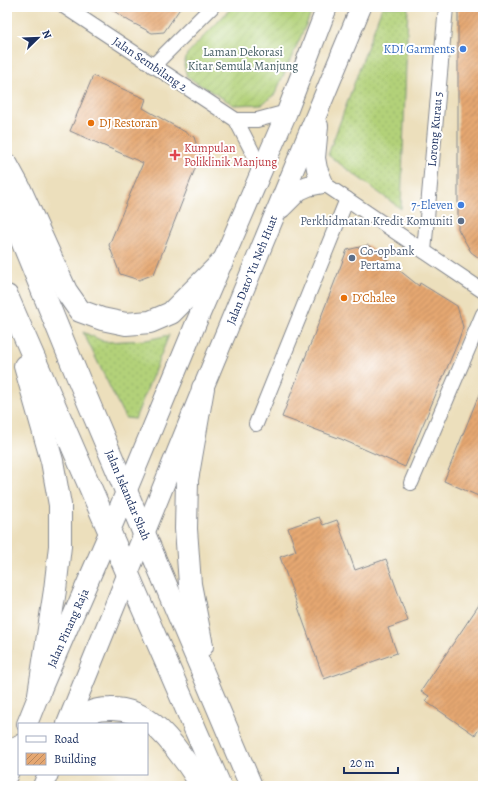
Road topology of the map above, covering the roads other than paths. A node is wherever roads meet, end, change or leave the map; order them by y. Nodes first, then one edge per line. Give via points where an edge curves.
1 (65, 7) edge
2 (212, 7) edge
3 (328, 7) edge
4 (361, 7) edge
5 (446, 7) edge
6 (153, 66) junction
7 (319, 108) junction
8 (287, 112) junction
9 (236, 120) junction
10 (7, 165) edge
11 (260, 173) junction
12 (323, 183) junction
13 (347, 199) junction
14 (7, 204) edge
15 (275, 214) junction
16 (424, 251) junction
17 (222, 262) junction
18 (483, 291) edge
19 (7, 296) edge
20 (7, 306) edge
21 (483, 314) edge
22 (203, 388) junction
23 (256, 424) dead end
24 (411, 484) dead end
25 (126, 491) junction
26 (109, 533) junction
27 (144, 534) junction
28 (128, 573) junction
29 (39, 694) junction
30 (214, 698) junction
31 (27, 723) edge
32 (68, 723) edge
33 (76, 723) edge
34 (18, 748) edge
35 (48, 775) edge
36 (7, 776) edge
37 (43, 786) edge
38 (202, 786) edge
39 (220, 786) edge
40 (251, 786) edge

1 - 6 street, Jalan Sembilang 2
2 - 6 street
3 - 8 main road
4 - 7 main road, Jalan Dato' Yu Neh Huat
5 - 16 street, Lorong Kurau 5
6 - 9 street, Jalan Sembilang 2
7 - 12 main road via 315,158
7 - 15 main road, Jalan Dato' Yu Neh Huat
8 - 9 street via 258,120
8 - 11 main road
9 - 11 street, Jalan Sembilang 2
10 - 17 main road via 66,291 80,311 126,324 150,322 171,313
11 - 17 main road
12 - 13 street
12 - 15 main road via 299,190
13 - 16 street
13 - 23 street
14 - 25 main road, Jalan Iskandar Shah
15 - 22 main road, Jalan Dato' Yu Neh Huat
16 - 18 street
17 - 25 main road
19 - 26 main road
20 - 29 main road via 52,461 60,505 60,546
21 - 24 street
22 - 27 main road, Jalan Dato' Yu Neh Huat
22 - 30 main road via 187,480 186,529 190,584
25 - 26 main road, Jalan Pinang Raja
25 - 27 main road, Jalan Iskandar Shah
26 - 28 main road
26 - 29 main road, Jalan Pinang Raja
27 - 28 main road, Jalan Dato' Yu Neh Huat
27 - 30 main road, Jalan Iskandar Shah
28 - 32 main road
28 - 39 main road
29 - 31 main road, Jalan Pinang Raja
30 - 40 main road, Jalan Iskandar Shah
33 - 38 main road via 96,709 124,709 136,713 168,736
34 - 36 main road
35 - 37 main road

